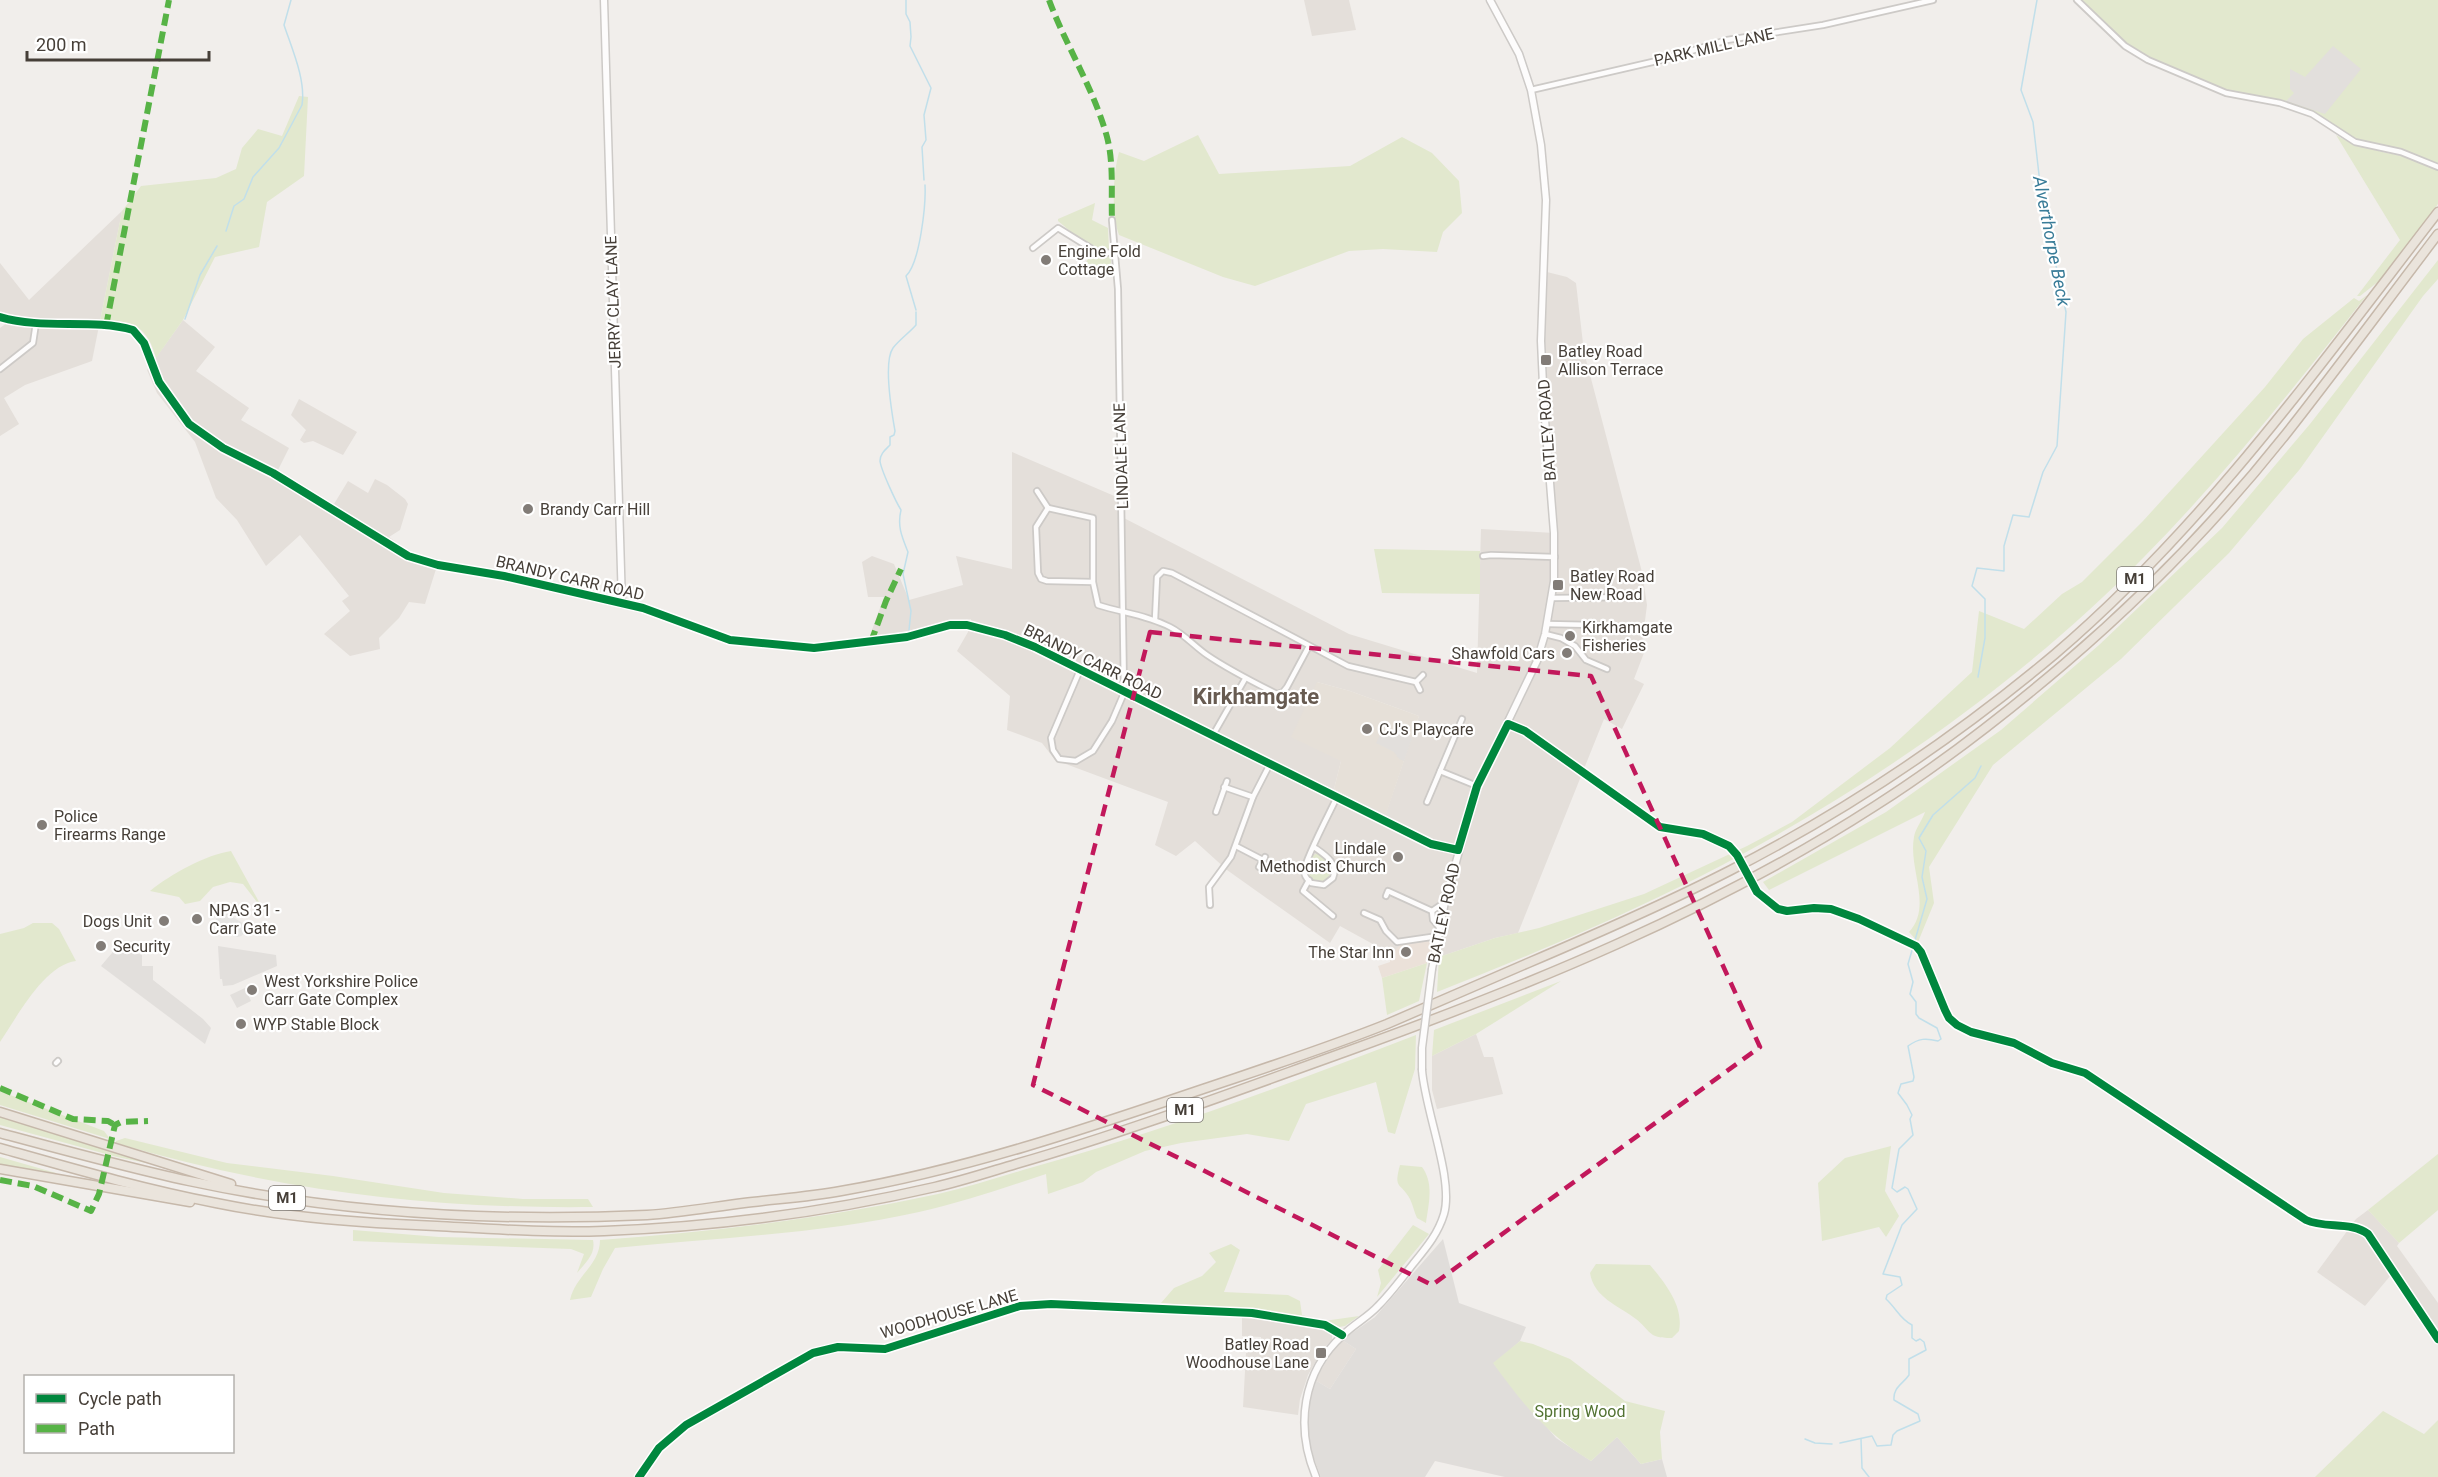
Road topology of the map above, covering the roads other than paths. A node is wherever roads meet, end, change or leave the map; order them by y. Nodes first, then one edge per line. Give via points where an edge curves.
1 (604, 0) edge
2 (1490, 0) edge
3 (1933, 0) edge
4 (2077, 0) edge
5 (1531, 90) junction
6 (2438, 167) edge
7 (2438, 212) edge
8 (1112, 220) dead end
9 (2438, 234) edge
10 (1033, 248) dead end
11 (1115, 249) junction
12 (0, 317) edge
13 (36, 323) junction
14 (0, 369) edge
15 (1037, 491) dead end
16 (1048, 508) junction
17 (1484, 556) dead end
18 (1555, 557) junction
19 (1093, 582) junction
20 (1639, 597) dead end
21 (1552, 598) junction
22 (622, 604) junction
23 (1125, 612) junction
24 (1155, 620) junction
25 (1547, 624) junction
26 (1634, 631) dead end
27 (1545, 634) junction
28 (1309, 646) junction
29 (1601, 659) dead end
30 (1599, 666) junction
31 (1607, 669) dead end
32 (1080, 670) junction
33 (1423, 675) dead end
34 (1245, 679) junction
35 (1416, 682) junction
36 (1420, 690) dead end
37 (1124, 693) junction
38 (1462, 718) dead end
39 (1508, 724) junction
40 (1213, 735) junction
41 (1270, 764) junction
42 (1440, 771) junction
43 (1227, 781) dead end
44 (1599, 783) dead end
45 (1477, 786) junction
46 (1224, 787) junction
47 (1253, 797) junction
48 (1337, 797) junction
49 (1426, 801) dead end
50 (1216, 812) dead end
51 (1236, 846) junction
52 (1314, 847) junction
53 (1458, 850) junction
54 (1259, 867) dead end
55 (1309, 880) junction
56 (1386, 896) dead end
57 (1445, 902) junction
58 (1210, 905) dead end
59 (1432, 912) junction
60 (1364, 914) dead end
61 (1334, 916) dead end
62 (1439, 927) junction
63 (1437, 936) junction
64 (0, 1112) edge
65 (0, 1133) edge
66 (0, 1148) edge
67 (0, 1169) edge
68 (267, 1195) junction
69 (217, 1203) junction
70 (1342, 1335) junction
71 (639, 1477) edge
72 (1316, 1477) edge

1 - 22 street, JERRY CLAY LANE
2 - 5 street, BATLEY ROAD via 1519,54
3 - 5 street, PARK MILL LANE via 1823,25 1727,40 1661,60
4 - 6 street via 2125,46 2148,60 2226,93 2280,103 2312,114 2355,142 2401,152
5 - 18 street, BATLEY ROAD via 1546,200 1541,341
7 - 68 highway, M1 via 2272,429 2127,586 2058,651 1980,713 1867,792 1730,871 1596,934 1319,1050 1078,1131 841,1191 652,1215 580,1216 437,1214
8 - 11 street, LINDALE LANE
9 - 69 highway, M1 via 2283,438 2215,518 2066,662 1985,728 1876,806 1736,886 1598,952 1454,1012 1194,1107 940,1186 838,1207 737,1221 579,1231 363,1223
10 - 11 street via 1058,228 1102,254
11 - 23 street, LINDALE LANE
12 - 13 street, BRANDY CARR ROAD
13 - 14 street via 33,343
13 - 22 street, BRANDY CARR ROAD via 133,330 144,343 159,382 189,424 408,556
15 - 16 street
16 - 19 street via 1093,518
16 - 19 street via 1036,527 1041,579
17 - 18 street
18 - 21 street, BATLEY ROAD
19 - 23 street via 1098,605
20 - 21 street
21 - 25 street, BATLEY ROAD
22 - 32 street, BRANDY CARR ROAD via 730,640 814,648 967,625 1022,642
23 - 24 street
23 - 37 street, LINDALE LANE
24 - 28 street via 1157,577 1163,572 1172,573
24 - 34 street via 1184,634
25 - 26 street
25 - 27 street, BATLEY ROAD
27 - 30 street via 1562,638 1586,660
27 - 39 street, BATLEY ROAD via 1537,662
28 - 34 street via 1283,692 1277,694
28 - 35 street via 1348,666
29 - 30 street
30 - 31 street
32 - 37 street, BRANDY CARR ROAD
32 - 37 street via 1051,738 1059,759 1076,761 1093,751
33 - 35 street
34 - 40 street
35 - 36 street
37 - 40 street, BRANDY CARR ROAD
38 - 42 street
39 - 44 street via 1525,731
39 - 45 street, BATLEY ROAD
40 - 41 street, BRANDY CARR ROAD
41 - 47 street
41 - 48 street, BRANDY CARR ROAD
42 - 45 street
42 - 49 street
43 - 46 street
45 - 53 street, BATLEY ROAD
46 - 47 street
46 - 50 street
47 - 51 street
48 - 52 street
48 - 53 street, BRANDY CARR ROAD via 1431,844
51 - 54 street via 1264,859
51 - 58 street via 1209,887
52 - 55 street via 1304,870
52 - 55 street via 1332,862 1335,873 1324,885
53 - 57 street, BATLEY ROAD
55 - 61 street via 1303,891
56 - 59 street via 1388,891
57 - 59 street
57 - 62 street, BATLEY ROAD
59 - 62 street
60 - 63 street via 1380,920 1397,942
62 - 63 street, BATLEY ROAD
63 - 70 street, BATLEY ROAD, bridge via 1422,1070 1444,1176 1445,1210 1432,1240 1378,1307
64 - 68 highway
65 - 68 highway, M1 via 172,1177
66 - 69 highway, M1
67 - 69 highway via 182,1201
70 - 71 street, WOODHOUSE LANE via 1325,1325 1252,1313 1062,1304 1020,1306 898,1346 871,1350 838,1347 813,1353 686,1425 659,1448
70 - 72 street, BATLEY ROAD via 1315,1369 1306,1395 1306,1447

